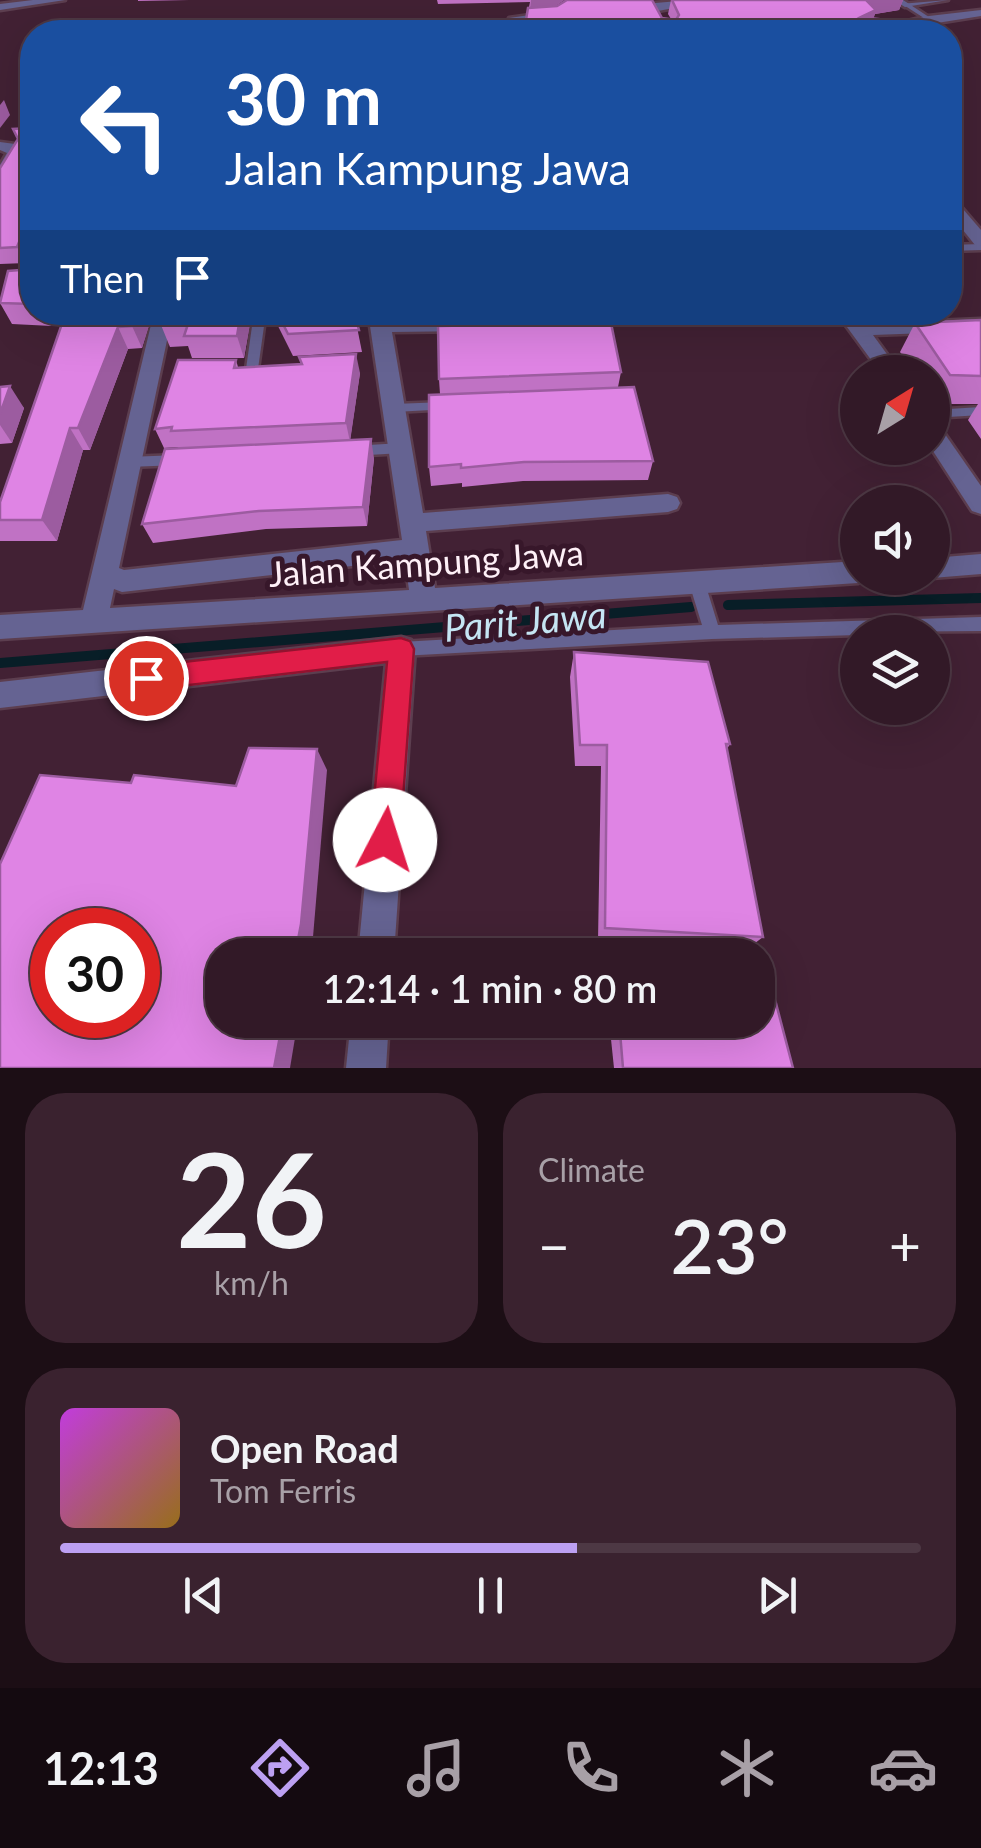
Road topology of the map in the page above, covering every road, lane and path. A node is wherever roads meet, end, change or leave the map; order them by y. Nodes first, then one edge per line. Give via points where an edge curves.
1 (710, 0) edge
2 (943, 0) edge
3 (58, 1) edge
4 (902, 2) edge
5 (655, 4) edge
6 (566, 5) edge
7 (618, 6) edge
8 (0, 7) edge
9 (981, 13) edge
10 (515, 18) dead end
11 (929, 19) junction
12 (926, 20) edge
13 (0, 146) edge
14 (0, 178) edge
15 (962, 219) edge
16 (981, 244) edge
17 (163, 325) edge
18 (258, 325) edge
19 (379, 325) edge
20 (567, 325) edge
21 (854, 325) edge
22 (527, 326) edge
23 (877, 355) edge
24 (252, 369) edge
25 (470, 405) edge
26 (394, 408) junction
27 (981, 411) edge
28 (950, 413) edge
29 (402, 448) junction
30 (344, 451) edge
31 (187, 459) edge
32 (950, 459) edge
33 (128, 462) junction
34 (668, 503) dead end
35 (981, 505) edge
36 (412, 536) junction
37 (981, 564) edge
38 (950, 567) edge
39 (105, 573) junction
40 (840, 573) edge
41 (697, 583) junction
42 (424, 600) junction
43 (94, 620) junction
44 (981, 624) edge
45 (0, 626) edge
46 (712, 632) junction
47 (401, 649) junction
48 (0, 695) edge
49 (377, 938) edge
50 (368, 1038) edge
51 (366, 1068) edge

1 - 5 street
2 - 4 street
3 - 8 street
4 - 11 lane
5 - 7 street
6 - 10 street via 556,15
9 - 11 street
11 - 12 street
13 - 14 street via 14,152
15 - 16 street
17 - 33 street via 158,369
18 - 24 lane
19 - 26 street via 376,362
20 - 22 street
21 - 23 street
25 - 26 lane
26 - 29 street
27 - 28 lane
29 - 30 lane
29 - 36 street
31 - 33 lane
32 - 35 street
33 - 39 street
34 - 36 street
36 - 39 street via 122,581
36 - 42 street
37 - 38 street
39 - 43 street
40 - 41 street, Jalan Kampung Jawa
41 - 42 street, Jalan Kampung Jawa
41 - 46 lane
42 - 43 street, Jalan Kampung Jawa
43 - 45 street, Jalan Kampung Jawa
44 - 46 lane
46 - 47 lane
47 - 48 street
47 - 49 street
50 - 51 street

